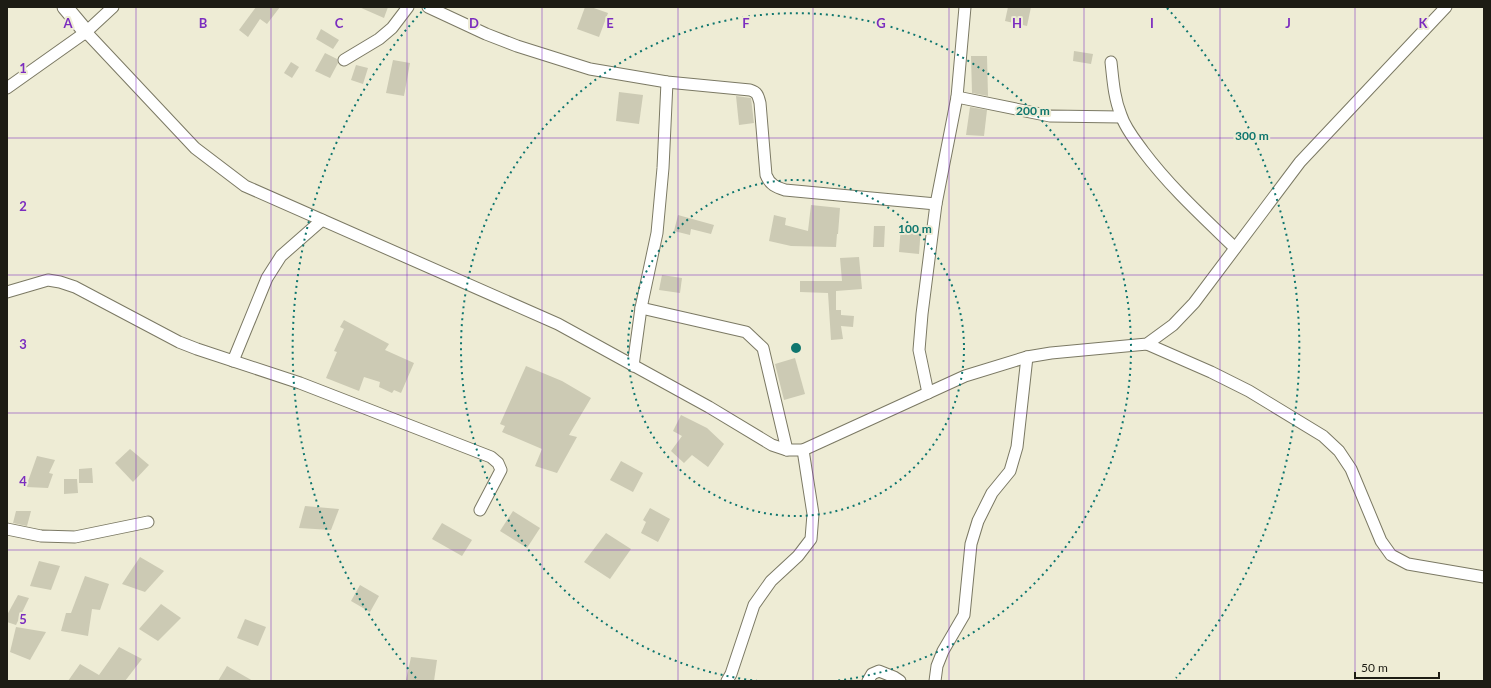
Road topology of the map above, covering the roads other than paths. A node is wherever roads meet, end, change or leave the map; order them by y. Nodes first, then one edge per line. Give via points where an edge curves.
1 (65, 7) edge
2 (113, 7) edge
3 (408, 7) edge
4 (428, 7) edge
5 (965, 7) edge
6 (1446, 7) edge
7 (86, 32) junction
8 (344, 60) dead end
9 (1111, 62) dead end
10 (667, 82) junction
11 (7, 88) edge
12 (957, 97) junction
13 (1121, 117) junction
14 (936, 204) junction
15 (322, 220) junction
16 (1235, 248) junction
17 (7, 292) edge
18 (641, 308) junction
19 (1147, 344) junction
20 (1027, 358) junction
21 (233, 361) junction
22 (634, 366) junction
23 (928, 393) junction
24 (787, 450) junction
25 (803, 450) junction
26 (480, 510) dead end
27 (148, 522) dead end
28 (7, 529) edge
29 (1484, 577) edge
30 (727, 681) edge
31 (868, 681) edge
32 (900, 681) edge
33 (935, 681) edge

1 - 7 street
2 - 7 street
3 - 8 street via 392,28
4 - 10 street via 517,46 590,69
5 - 12 street
6 - 16 street via 1300,162
7 - 11 street
7 - 15 street via 195,148 245,186
9 - 13 street via 1114,97
10 - 14 street via 755,92 760,103 766,175 774,186 785,190
10 - 18 street via 657,233
12 - 13 street via 1050,116
12 - 14 street
13 - 16 street via 1134,140 1154,165
14 - 23 street via 919,350
15 - 21 street via 281,256 267,278
15 - 22 street via 558,324
16 - 19 street via 1194,303 1173,325
17 - 21 street via 48,280 60,282 75,287 179,342
18 - 22 street
18 - 24 street via 746,332 757,341 763,348
19 - 20 street via 1051,353
19 - 29 street via 1242,388 1323,436 1339,451 1351,469 1381,541 1392,556 1408,564
20 - 23 street via 966,376
20 - 33 street via 1014,461 1010,471 992,493 978,522 971,544 964,615 943,651
21 - 26 street via 300,383 491,457 501,470
22 - 24 street via 772,445
23 - 25 street
24 - 25 street
25 - 30 street via 813,514 811,539 798,556 771,581 754,605
27 - 28 street via 75,537 41,536
31 - 32 street via 872,674 879,671

